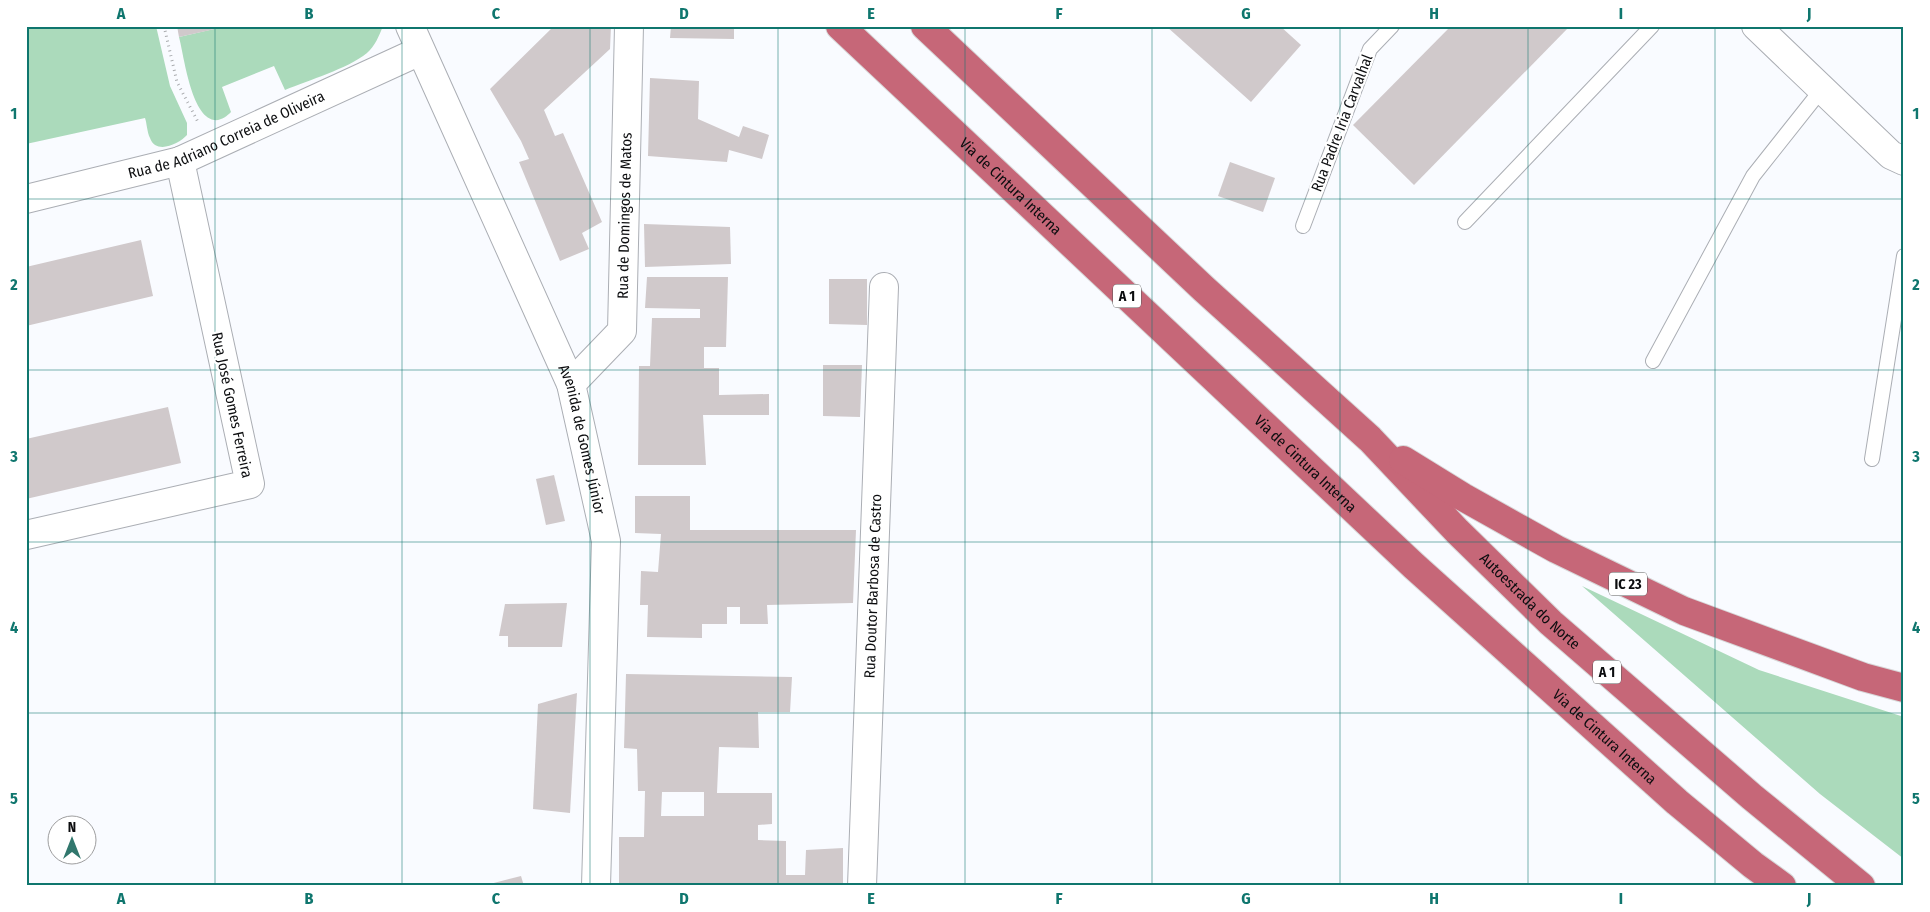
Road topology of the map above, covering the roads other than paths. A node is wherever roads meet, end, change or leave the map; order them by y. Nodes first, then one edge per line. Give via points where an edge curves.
1 (629, 26) edge
2 (840, 26) edge
3 (925, 26) edge
4 (1392, 26) edge
5 (1652, 26) edge
6 (1756, 26) edge
7 (415, 38) edge
8 (1822, 89) junction
9 (180, 161) junction
10 (1904, 161) edge
11 (26, 199) edge
12 (1465, 222) dead end
13 (1303, 226) dead end
14 (1904, 256) edge
15 (884, 287) dead end
16 (1653, 361) dead end
17 (571, 384) junction
18 (1370, 439) junction
19 (1872, 459) dead end
20 (26, 535) edge
21 (1904, 688) edge
22 (596, 886) edge
23 (862, 886) edge
24 (1782, 886) edge
25 (1861, 886) edge

1 - 17 street, Rua de Domingos de Matos via 622,331
2 - 24 highway, Via de Cintura Interna / A 1 via 1422,572 1677,802
3 - 18 highway, A 1 via 1204,289
4 - 13 lane, Rua Padre Iria Carvalhal via 1370,49
5 - 12 lane
6 - 8 street
7 - 9 street, Rua de Adriano Correia de Oliveira
7 - 17 street, Avenida de Gomes Júnior
8 - 10 street via 1891,155
8 - 16 lane via 1752,176
9 - 11 street, Rua de Adriano Correia de Oliveira
9 - 20 street, Rua José Gomes Ferreira via 250,484
14 - 19 lane
15 - 23 street, Rua Doutor Barbosa de Castro
17 - 22 street, Avenida de Gomes Júnior via 606,540
18 - 21 highway, IC 23 via 1462,497 1556,549 1684,611
18 - 25 highway, Autoestrada do Norte / A 1 via 1551,623 1737,785

